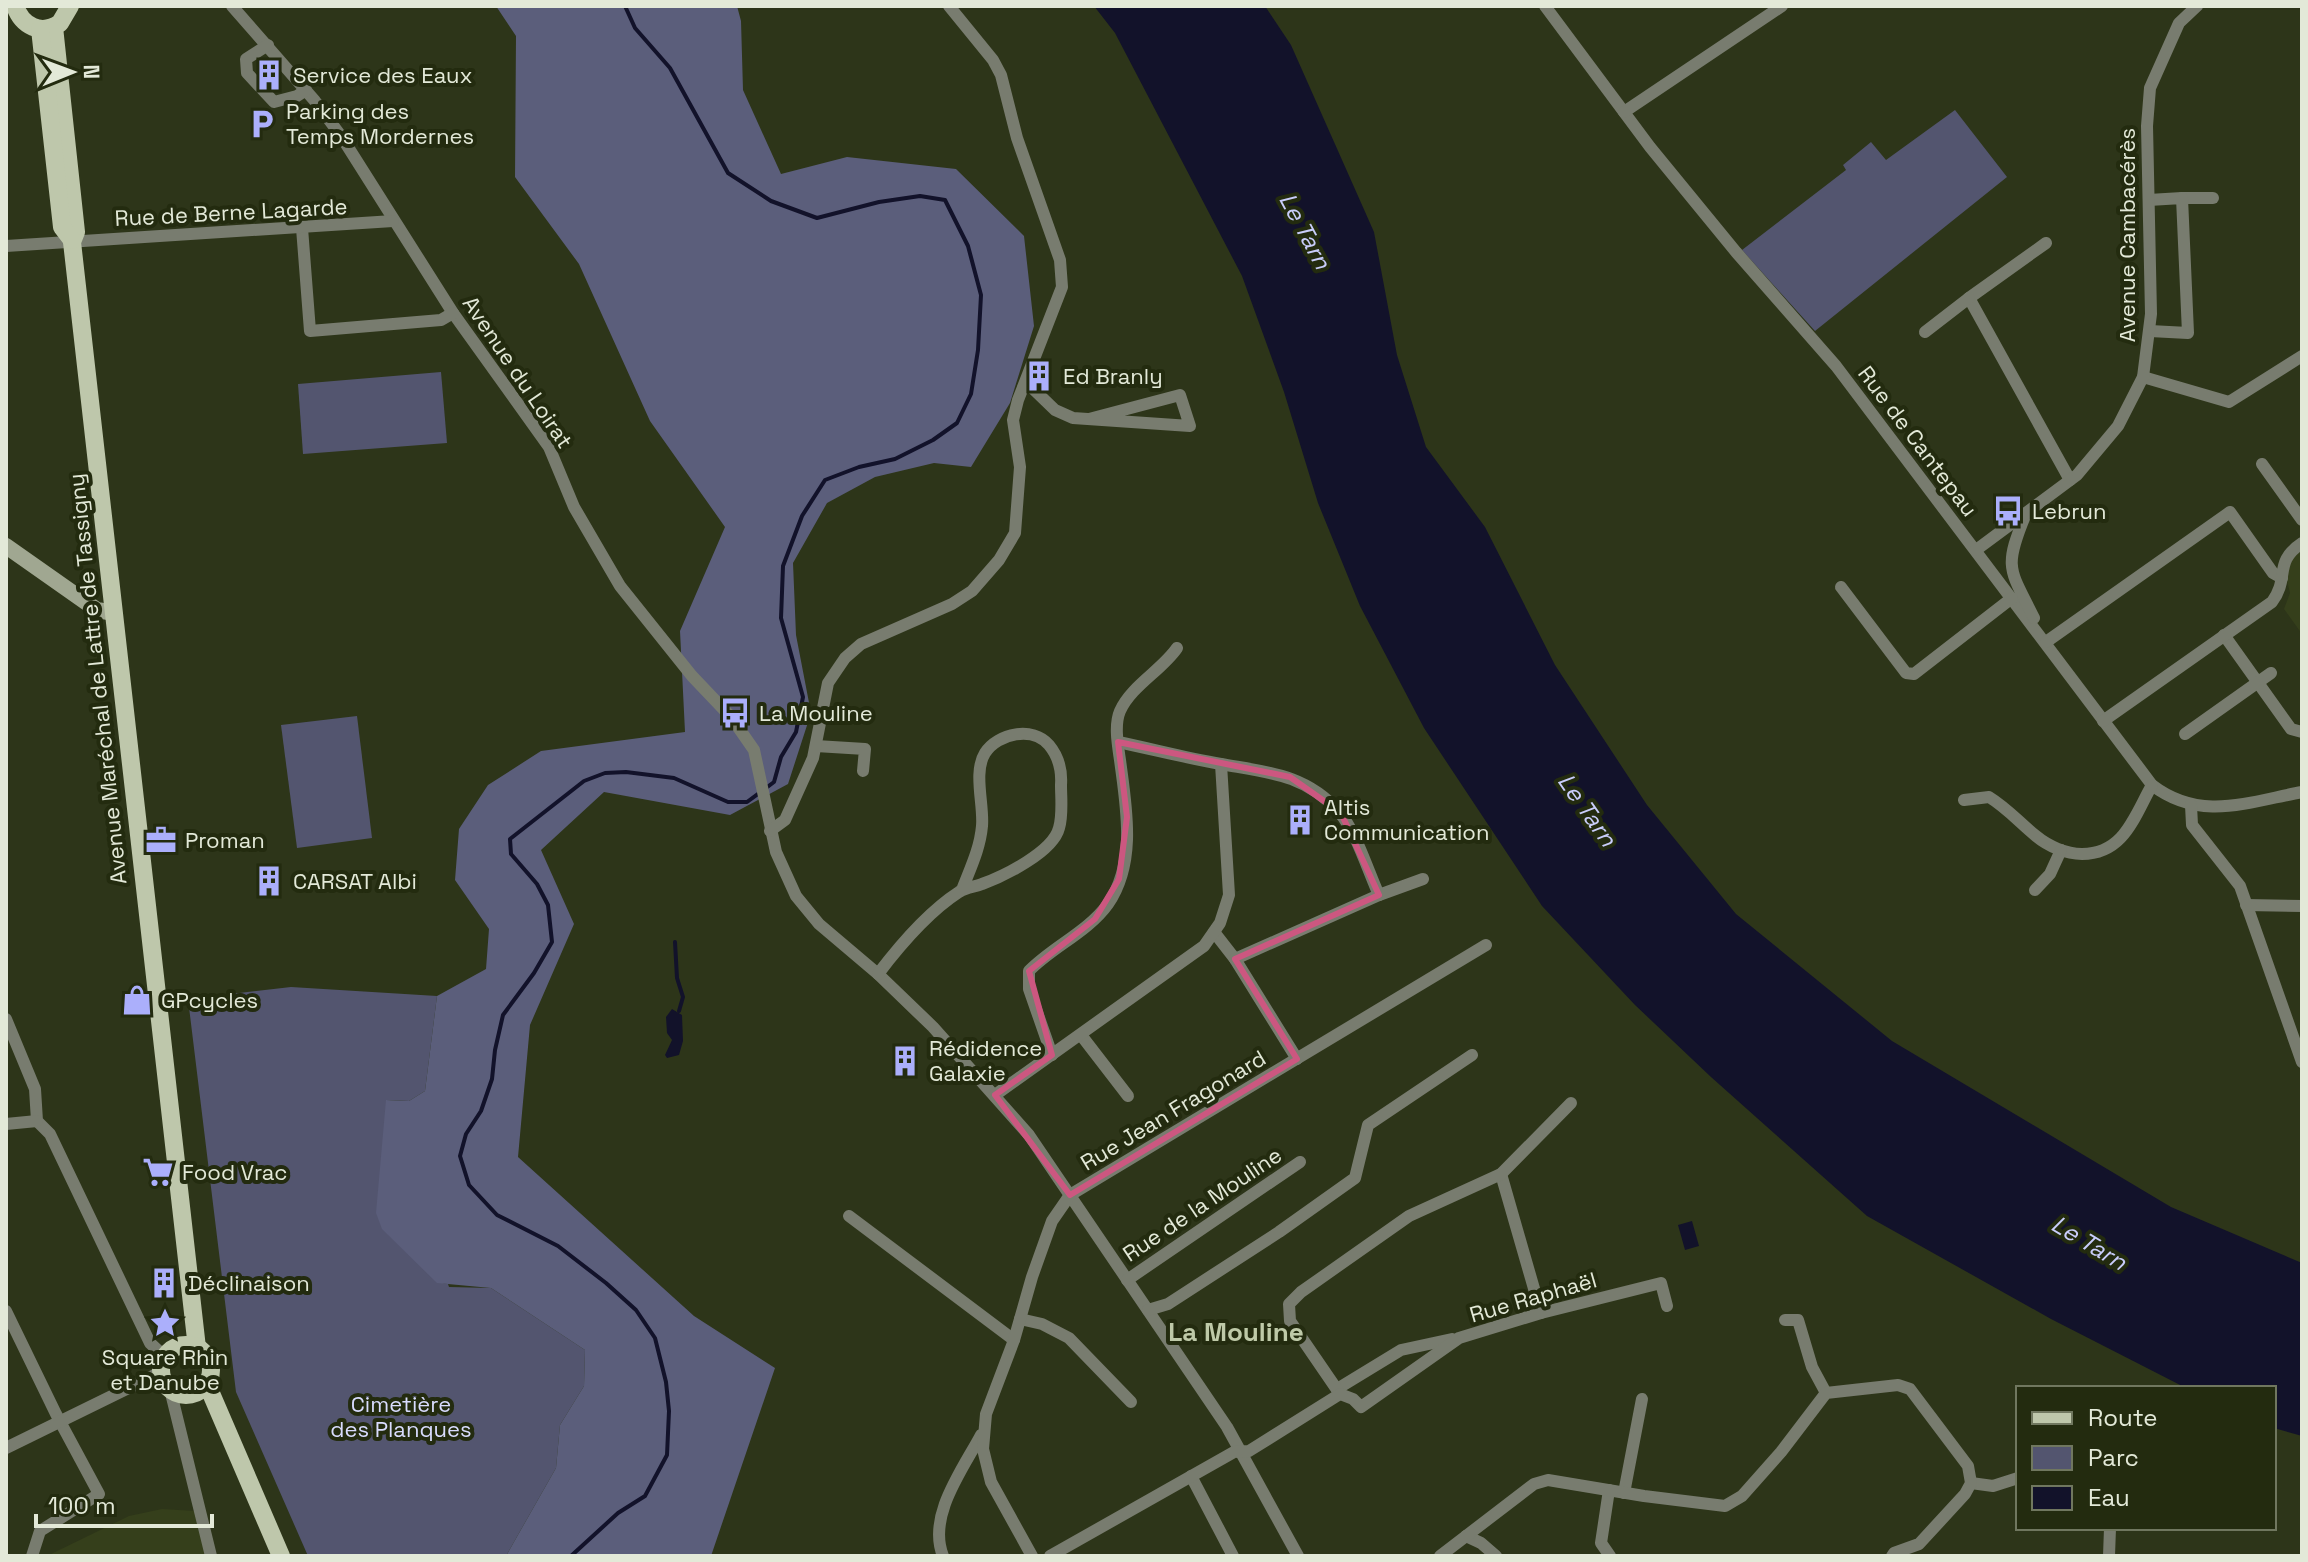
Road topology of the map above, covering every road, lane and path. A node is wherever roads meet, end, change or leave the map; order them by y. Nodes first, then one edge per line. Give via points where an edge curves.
1 (70, 6) edge
2 (232, 6) edge
3 (949, 6) edge
4 (1545, 6) edge
5 (1781, 6) edge
6 (2197, 6) edge
7 (12, 8) edge
8 (47, 28) junction
9 (268, 45) junction
10 (306, 90) junction
11 (1624, 112) junction
12 (2182, 198) junction
13 (2213, 198) dead end
14 (2149, 200) junction
15 (393, 221) junction
16 (302, 228) junction
17 (72, 241) junction
18 (2046, 243) dead end
19 (6, 246) edge
20 (1969, 298) junction
21 (453, 313) junction
22 (2150, 331) junction
23 (1925, 332) dead end
24 (2302, 356) edge
25 (2143, 377) junction
26 (1026, 382) junction
27 (1089, 419) junction
28 (2262, 464) dead end
29 (2070, 480) junction
30 (2026, 513) junction
31 (2301, 516) edge
32 (2302, 543) edge
33 (6, 546) edge
34 (1976, 550) junction
35 (2282, 578) junction
36 (1841, 587) dead end
37 (2012, 598) junction
38 (114, 613) junction
39 (2224, 635) junction
40 (2046, 642) junction
41 (1177, 648) dead end
42 (2271, 673) dead end
43 (2257, 682) junction
44 (2103, 721) junction
45 (2302, 732) edge
46 (2185, 734) dead end
47 (1118, 742) junction
48 (816, 746) junction
49 (754, 750) joint
50 (1221, 764) junction
51 (863, 771) dead end
52 (2152, 785) junction
53 (2302, 792) edge
54 (1964, 800) dead end
55 (2191, 805) junction
56 (770, 831) junction
57 (2061, 850) junction
58 (1423, 879) dead end
59 (962, 890) junction
60 (2035, 890) dead end
61 (1379, 895) junction
62 (2246, 905) junction
63 (2302, 906) edge
64 (1214, 932) junction
65 (1486, 945) dead end
66 (1235, 959) junction
67 (878, 974) junction
68 (6, 1019) edge
69 (1081, 1035) junction
70 (1052, 1055) junction
71 (1472, 1055) dead end
72 (1297, 1059) junction
73 (2302, 1062) edge
74 (995, 1095) junction
75 (1128, 1096) dead end
76 (1571, 1103) dead end
77 (37, 1121) junction
78 (6, 1124) edge
79 (1300, 1162) dead end
80 (1501, 1174) junction
81 (1070, 1195) junction
82 (849, 1216) dead end
83 (1127, 1280) junction
84 (1667, 1306) dead end
85 (1148, 1310) junction
86 (6, 1311) edge
87 (1541, 1313) junction
88 (1020, 1319) junction
89 (1785, 1320) dead end
90 (1459, 1338) junction
91 (1014, 1340) junction
92 (177, 1369) junction
93 (207, 1384) junction
94 (1338, 1392) junction
95 (1826, 1393) junction
96 (1642, 1399) dead end
97 (1131, 1402) dead end
98 (60, 1421) junction
99 (985, 1429) junction
100 (6, 1448) edge
101 (1242, 1452) junction
102 (1191, 1476) junction
103 (2016, 1479) edge
104 (1971, 1483) junction
105 (1609, 1490) junction
106 (1624, 1493) junction
107 (266, 1523) junction
108 (2110, 1530) edge
109 (1466, 1536) junction
110 (32, 1556) edge
111 (211, 1556) edge
112 (281, 1556) edge
113 (943, 1556) edge
114 (1032, 1556) edge
115 (1050, 1556) edge
116 (1233, 1556) edge
117 (1298, 1556) edge
118 (1440, 1556) edge
119 (1496, 1556) edge
120 (1610, 1556) edge
121 (1892, 1556) edge
122 (2109, 1556) edge

1 - 8 main road via 65,17
2 - 9 street, Avenue du Loirat
3 - 26 street via 1001,75 1060,260 1062,287
4 - 11 street, Rue de Cantepau
5 - 11 street
6 - 14 street, Avenue Cambacérès via 2179,23 2150,88
7 - 8 main road via 25,23
8 - 17 main road, Avenue Maréchal de Lattre de Tassigny via 62,227
9 - 10 street, Avenue du Loirat
9 - 10 street via 246,59 247,73 274,102
10 - 15 street, Avenue du Loirat
11 - 34 street, Rue de Cantepau via 1836,366
12 - 13 street
12 - 14 street
12 - 22 street via 2188,333
14 - 22 street, Avenue Cambacérès
15 - 16 street, Rue de Berne Lagarde
15 - 21 street, Avenue du Loirat
16 - 17 street, Rue de Berne Lagarde
16 - 21 street via 310,331 441,320
17 - 19 street, Rue de Berne Lagarde
17 - 38 main road, Avenue Maréchal de Lattre de Tassigny
18 - 20 street
20 - 23 street
20 - 29 street
21 - 49 street, Avenue du Loirat via 549,447 574,507 620,586
22 - 25 street, Avenue Cambacérès
24 - 25 street via 2229,402
25 - 29 street, Avenue Cambacérès via 2118,426
26 - 27 street via 1055,410
26 - 48 street via 1013,420 1020,467 1015,533 972,591 861,644 845,658 828,683
27 - 27 street via 1146,423 1190,426 1180,395
28 - 31 street
29 - 30 street, Avenue Cambacérès
30 - 34 street, Avenue Cambacérès
30 - 40 street via 2010,563
32 - 35 street via 2289,551
33 - 38 main road via 97,610
34 - 37 street, Rue de Cantepau
35 - 39 street via 2272,602
35 - 40 street via 2230,512 2144,578
36 - 37 street via 1906,673 1914,674
37 - 40 street, Rue de Cantepau
38 - 92 main road, Avenue Maréchal de Lattre de Tassigny via 195,1326
39 - 43 street
39 - 44 street
40 - 44 street, Rue de Cantepau
41 - 47 street via 1119,712
42 - 43 street
43 - 45 street via 2291,729
43 - 46 street
44 - 52 street, Rue de Cantepau
47 - 50 street
47 - 70 street via 1127,817 1119,879 1095,919 1029,971 1029,989
48 - 51 street via 865,749
48 - 56 street via 790,811
49 - 56 street, Rue de la Mouline
50 - 61 street via 1290,777 1325,798 1341,813
50 - 64 street via 1229,895
52 - 55 street, Rue de Cantepau
52 - 57 street via 2128,828 2105,851
53 - 55 street, Rue de Cantepau via 2217,808
54 - 57 street via 1989,797
55 - 62 street via 2192,825 2240,886
56 - 67 street, Rue de la Mouline via 793,891 819,924
57 - 60 street
58 - 61 street
59 - 59 street via 1034,858 1059,829 1061,773 1046,742 1021,733 999,739 984,754 982,826
59 - 67 street via 932,914
61 - 66 street
62 - 63 street
62 - 73 street
64 - 66 street, Rue Jean Fragonard
64 - 69 street via 1204,946
65 - 72 street, Rue Jean Fragonard
66 - 72 street, Rue Jean Fragonard
67 - 74 street, Rue de la Mouline
68 - 77 street via 35,1089
69 - 70 street
69 - 75 street
70 - 74 street
71 - 85 street via 1368,1125 1355,1178 1168,1304
72 - 81 street, Rue Jean Fragonard
74 - 81 street, Rue de la Mouline
76 - 80 street
77 - 78 street
77 - 92 street via 50,1134 150,1343
79 - 83 street, Rue de la Mouline
80 - 87 street
80 - 94 street via 1409,1216 1289,1304 1290,1321
81 - 83 street, Rue de la Mouline
81 - 88 street via 1052,1221
82 - 91 street
83 - 85 street, Rue de la Mouline
84 - 87 street, Rue Raphaël via 1661,1283
85 - 101 street, Rue de la Mouline
86 - 98 street
87 - 90 street, Rue Raphaël
88 - 91 street
88 - 97 street via 1069,1338
89 - 95 street via 1798,1320
90 - 94 street via 1401,1350
90 - 94 street, Rue Raphaël via 1361,1407
91 - 99 street
92 - 93 main road via 196,1393
92 - 93 main road, Avenue Maréchal de Lattre de Tassigny via 204,1353 211,1368
92 - 98 street
92 - 107 main road
92 - 111 street via 177,1414
93 - 107 main road
94 - 101 street
95 - 104 street via 1898,1385 1910,1389 1968,1466
95 - 106 street via 1752,1485 1725,1506
96 - 106 street
98 - 100 street
98 - 110 street via 99,1494 40,1531
99 - 113 street via 942,1516 938,1535
99 - 114 street via 983,1449 991,1482
101 - 102 street
101 - 117 street, Rue de la Mouline
102 - 115 street
102 - 116 street
103 - 104 street via 1993,1486
104 - 121 street via 1919,1544
105 - 106 street
105 - 109 street via 1548,1480 1534,1484
105 - 120 street via 1601,1543
107 - 112 main road
108 - 122 street
109 - 118 street
109 - 119 street

